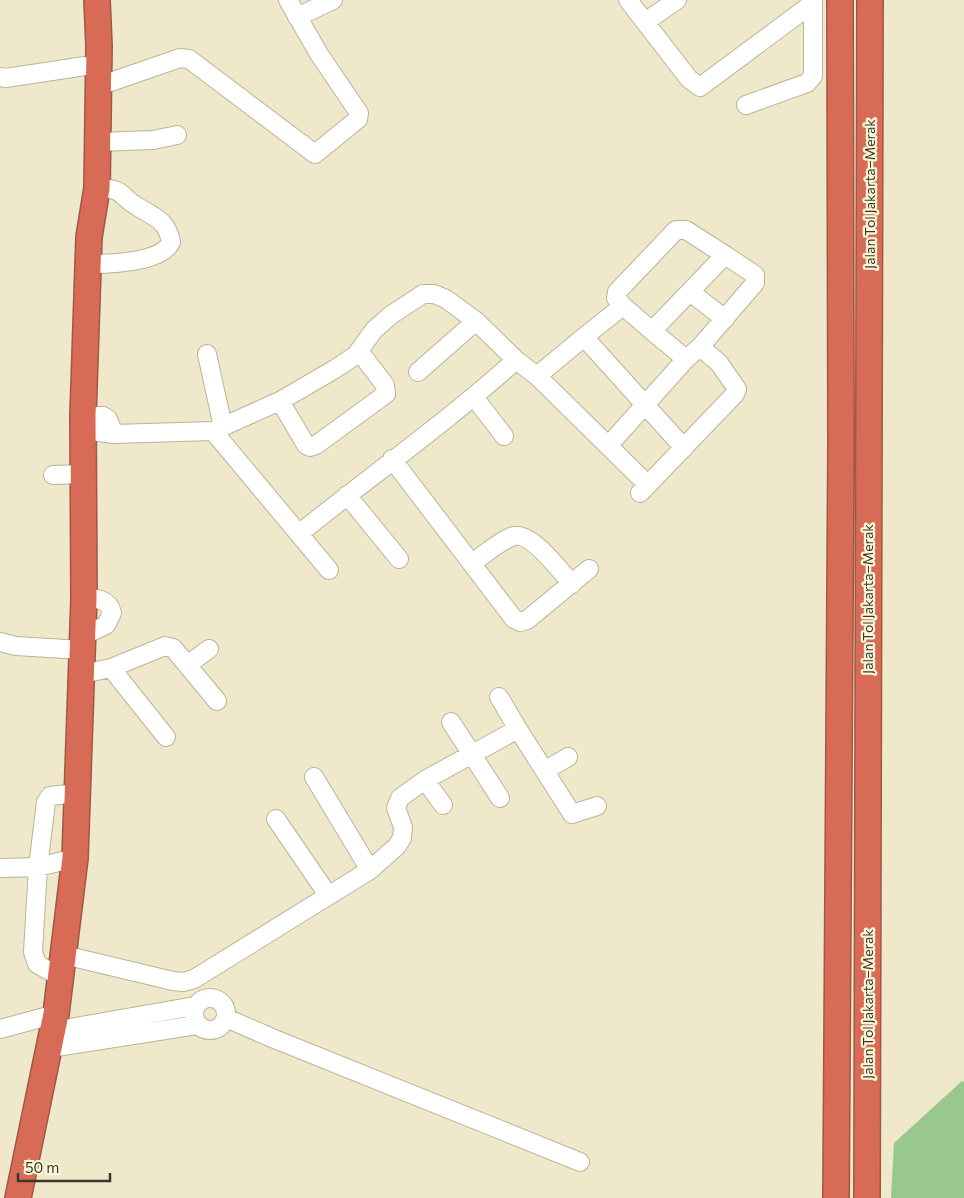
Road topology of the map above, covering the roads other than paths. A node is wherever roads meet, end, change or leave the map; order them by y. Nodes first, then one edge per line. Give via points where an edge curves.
1 (84, 0) edge
2 (97, 0) edge
3 (288, 0) edge
4 (333, 0) edge
5 (628, 0) edge
6 (677, 0) edge
7 (840, 0) edge
8 (870, 0) edge
9 (813, 1) edge
10 (297, 18) junction
11 (645, 22) junction
12 (92, 76) junction
13 (0, 77) edge
14 (746, 105) dead end
15 (177, 135) dead end
16 (98, 142) junction
17 (97, 188) junction
18 (89, 237) junction
19 (725, 255) junction
20 (88, 264) junction
21 (690, 292) junction
22 (623, 306) junction
23 (725, 319) junction
24 (476, 321) junction
25 (652, 331) junction
26 (584, 337) junction
27 (700, 347) junction
28 (359, 351) junction
29 (208, 354) dead end
30 (686, 359) junction
31 (516, 360) junction
32 (418, 372) dead end
33 (537, 376) junction
34 (474, 397) junction
35 (280, 401) junction
36 (647, 404) junction
37 (83, 423) junction
38 (218, 429) junction
39 (504, 436) dead end
40 (608, 446) junction
41 (684, 448) junction
42 (392, 459) junction
43 (83, 474) junction
44 (53, 475) dead end
45 (347, 495) junction
46 (300, 534) junction
47 (400, 559) dead end
48 (472, 563) junction
49 (589, 569) dead end
50 (329, 570) dead end
51 (572, 584) junction
52 (0, 642) edge
53 (83, 643) junction
54 (209, 649) dead end
55 (187, 665) junction
56 (111, 668) junction
57 (82, 674) junction
58 (499, 697) dead end
59 (217, 700) dead end
60 (451, 722) dead end
61 (518, 729) junction
62 (166, 737) dead end
63 (471, 755) junction
64 (568, 757) dead end
65 (546, 770) junction
66 (314, 777) dead end
67 (426, 780) junction
68 (78, 793) junction
69 (500, 798) dead end
70 (443, 805) dead end
71 (597, 806) dead end
72 (276, 819) dead end
73 (75, 858) junction
74 (38, 867) junction
75 (0, 868) edge
76 (370, 870) junction
77 (328, 896) junction
78 (63, 967) junction
79 (195, 1006) junction
80 (226, 1018) junction
81 (197, 1025) junction
82 (0, 1029) edge
83 (53, 1031) junction
84 (580, 1162) dead end
85 (18, 1198) edge
86 (836, 1198) edge
87 (867, 1198) edge

1 - 12 highway
2 - 12 highway
3 - 10 street
4 - 10 street
5 - 11 street
6 - 11 street
7 - 86 highway, Jalan Tol Jakarta–Merak
8 - 87 highway, Jalan Tol Jakarta–Merak
9 - 11 street via 700,87 689,79
9 - 14 street via 813,76 806,83
10 - 12 street via 359,113 358,119 315,154 189,59 180,58
12 - 13 street
12 - 16 highway
12 - 18 highway via 80,204
15 - 16 street via 153,140
16 - 17 highway
17 - 18 highway
17 - 20 street via 120,191 138,208 151,212 161,220 171,242 169,248 161,253 137,260
18 - 20 highway
19 - 21 street
19 - 22 street via 686,230 676,230 617,292 616,298
19 - 23 street via 754,275 755,283
20 - 37 highway
21 - 23 street
21 - 25 street
22 - 25 street
22 - 26 street
23 - 27 street
24 - 28 street via 446,299 423,294 374,330
24 - 31 street
24 - 32 street
25 - 30 street
26 - 33 street
26 - 36 street
27 - 30 street
27 - 41 street via 719,363 736,389 730,400
28 - 35 street
28 - 35 street via 385,385 386,394 316,444 306,445
29 - 38 street
30 - 36 street
31 - 33 street
31 - 34 street
33 - 40 street
34 - 39 street
34 - 42 street
35 - 38 street
36 - 40 street
36 - 41 street
37 - 38 street via 103,416 114,434
37 - 43 highway
38 - 46 street
40 - 41 street via 643,488
42 - 45 street
42 - 48 street
43 - 44 street
43 - 53 highway
45 - 46 street
45 - 47 street
46 - 50 street
48 - 51 street via 512,536 522,536 539,548
48 - 51 street via 514,619 520,622 528,620
49 - 51 street
52 - 53 street via 16,646
53 - 57 highway
54 - 55 street
55 - 56 street via 173,648 165,646
55 - 59 street
56 - 57 street
56 - 62 street
57 - 68 highway
58 - 61 street
60 - 63 street
61 - 63 street
61 - 65 street
63 - 67 street
63 - 69 street
64 - 65 street
65 - 71 street via 572,814
66 - 76 street
67 - 70 street
67 - 76 street via 400,798 396,808 403,827 402,838
68 - 73 highway
68 - 74 street via 50,796 46,802
72 - 77 street
73 - 74 street
73 - 78 highway
74 - 75 street
74 - 78 street via 33,952 37,964
76 - 77 street
77 - 78 street via 235,955 183,982
78 - 83 highway
79 - 80 street via 204,998 216,998 225,1006
79 - 81 street via 193,1016
79 - 83 street
80 - 81 street via 220,1028 208,1031
80 - 84 street
81 - 83 street
82 - 83 street
83 - 85 highway

